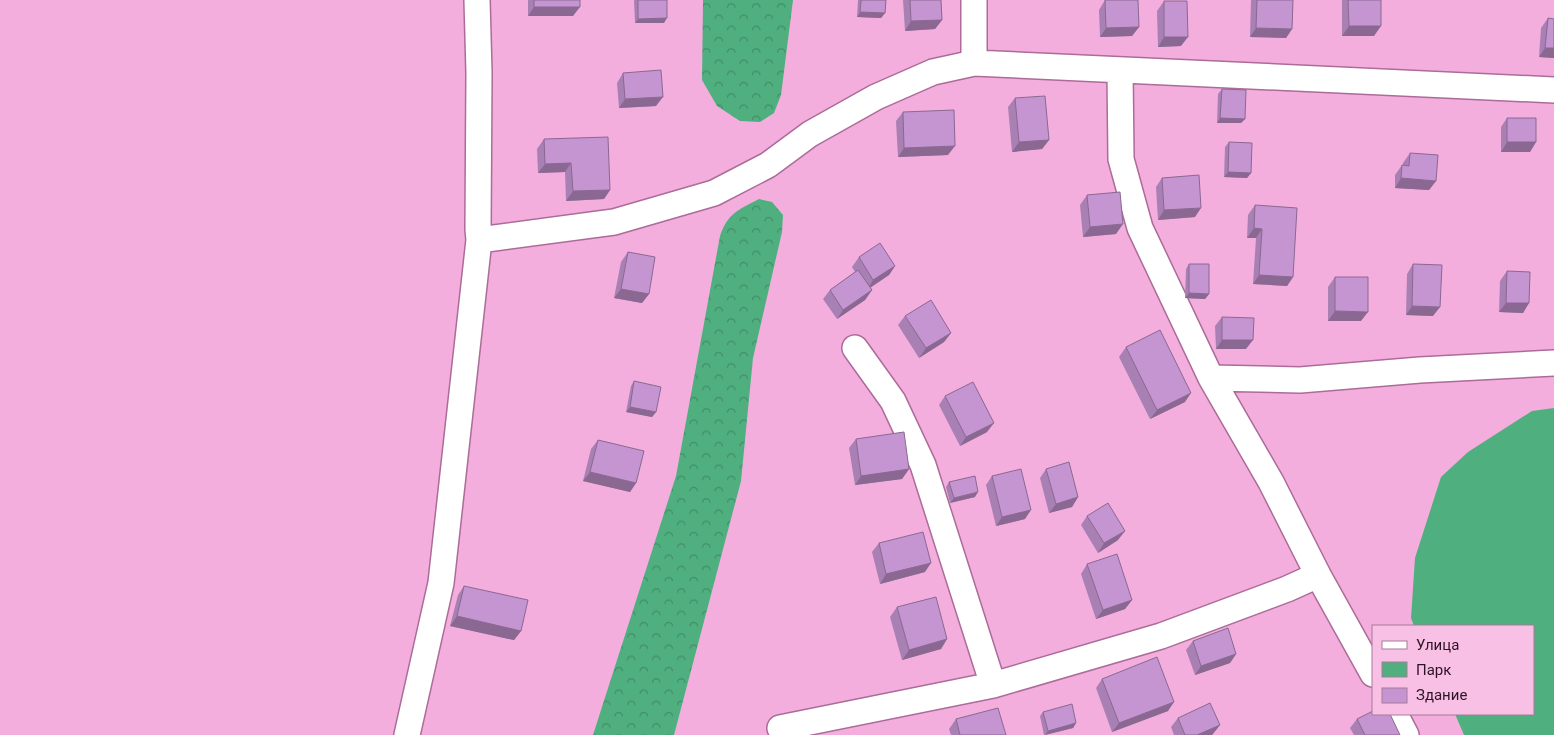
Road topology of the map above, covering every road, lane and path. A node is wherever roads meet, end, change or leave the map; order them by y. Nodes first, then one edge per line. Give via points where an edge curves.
1 (477, 0) edge
2 (974, 0) edge
3 (974, 63) junction
4 (1120, 70) junction
5 (1554, 90) edge
6 (479, 240) junction
7 (855, 348) dead end
8 (1554, 363) edge
9 (1211, 378) junction
10 (1318, 575) junction
11 (1372, 672) edge
12 (993, 685) junction
13 (1395, 715) edge
14 (780, 728) dead end
15 (408, 735) edge
16 (1406, 735) edge

1 - 6 street
2 - 3 street
3 - 4 street
3 - 6 street via 933,72 876,97 810,134 768,166 714,194 614,222
4 - 5 street
4 - 9 street via 1120,159 1140,228
6 - 15 street via 441,583
7 - 12 street via 893,402 923,465
8 - 9 street via 1300,380
9 - 10 street via 1271,482
10 - 11 street
10 - 12 street via 1162,636
12 - 14 street
13 - 16 street

